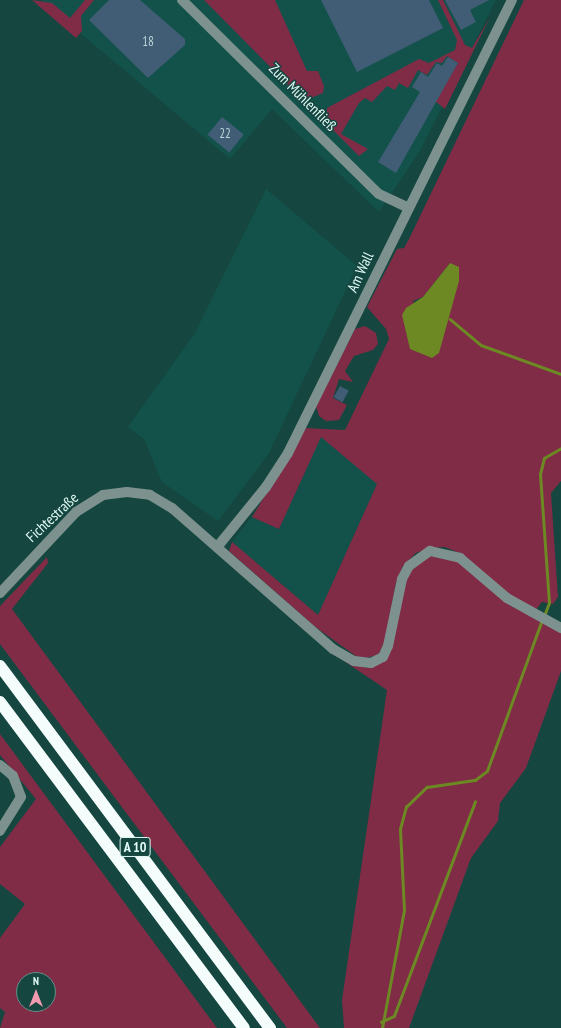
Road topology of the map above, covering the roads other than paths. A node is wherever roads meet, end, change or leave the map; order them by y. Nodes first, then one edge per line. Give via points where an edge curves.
1 (182, 0) edge
2 (512, 0) edge
3 (408, 207) junction
4 (218, 546) junction
5 (0, 593) edge
6 (561, 628) edge
7 (0, 666) edge
8 (0, 702) edge
9 (0, 765) edge
10 (0, 831) edge
11 (244, 1028) edge
12 (270, 1028) edge

1 - 3 street, Zum Mühlenfließ via 379,194
2 - 3 street, Am Wall
3 - 4 street, Am Wall via 288,453 266,487
4 - 5 street, Fichtestraße via 172,508 150,495 127,492 103,495 76,512
4 - 6 street, Fichtestraße via 333,648 362,664 382,657 388,646 402,579 409,566 430,551 460,558 507,598
7 - 12 highway, A 10
8 - 11 highway, A 10
9 - 10 street via 21,788 20,803

